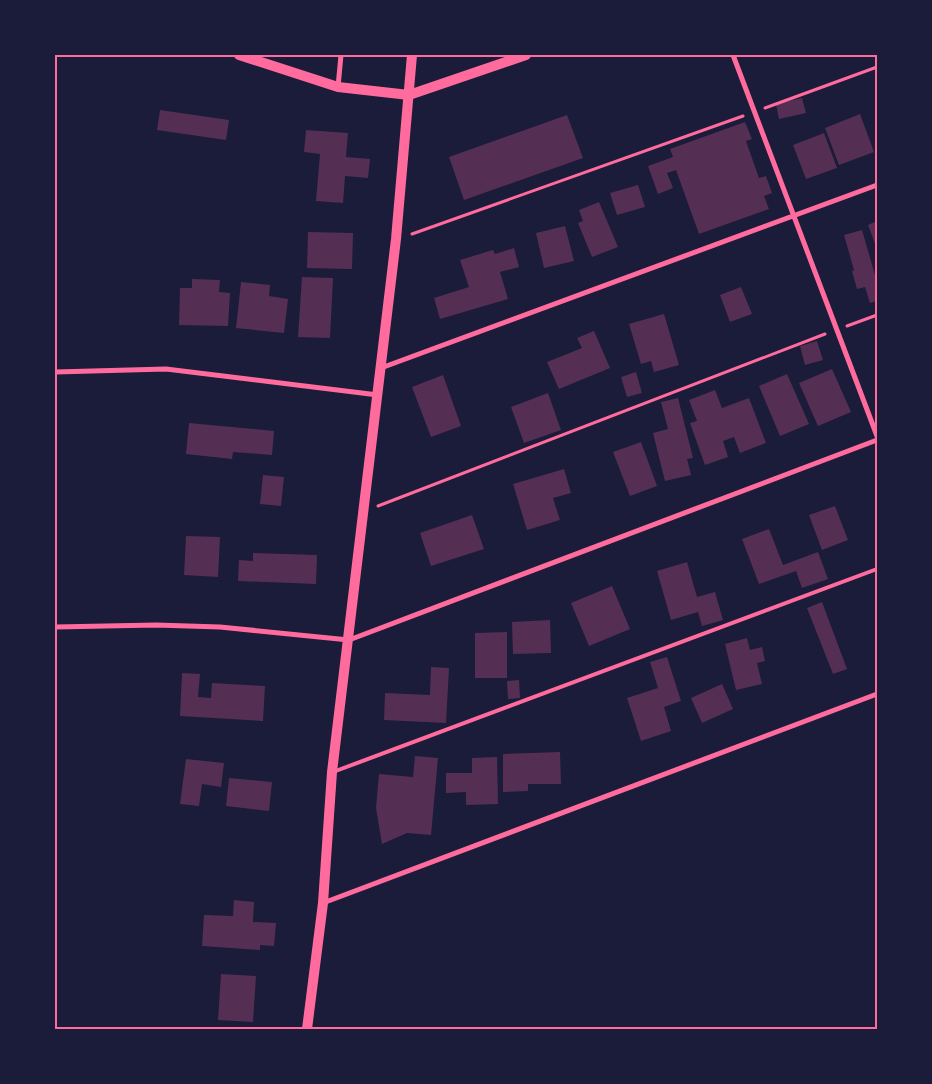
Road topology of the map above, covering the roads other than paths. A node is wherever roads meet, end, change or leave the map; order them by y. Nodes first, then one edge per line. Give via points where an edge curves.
1 (239, 55) edge
2 (341, 55) edge
3 (412, 55) edge
4 (526, 55) edge
5 (733, 55) edge
6 (338, 87) junction
7 (409, 95) junction
8 (877, 185) edge
9 (794, 216) junction
10 (381, 368) junction
11 (55, 372) edge
12 (378, 395) junction
13 (877, 436) edge
14 (877, 440) edge
15 (877, 569) edge
16 (55, 627) edge
17 (349, 640) junction
18 (877, 694) edge
19 (332, 772) junction
20 (323, 903) junction
21 (306, 1029) edge

1 - 6 main road
2 - 6 street
3 - 7 main road
4 - 7 main road
5 - 9 street
6 - 7 main road
7 - 10 main road
8 - 9 street
9 - 10 street
9 - 13 street
10 - 12 main road
11 - 12 street via 166,369
12 - 17 main road
14 - 17 street
15 - 19 lane
16 - 17 street via 220,627
17 - 19 main road
18 - 20 street
19 - 20 main road
20 - 21 main road

